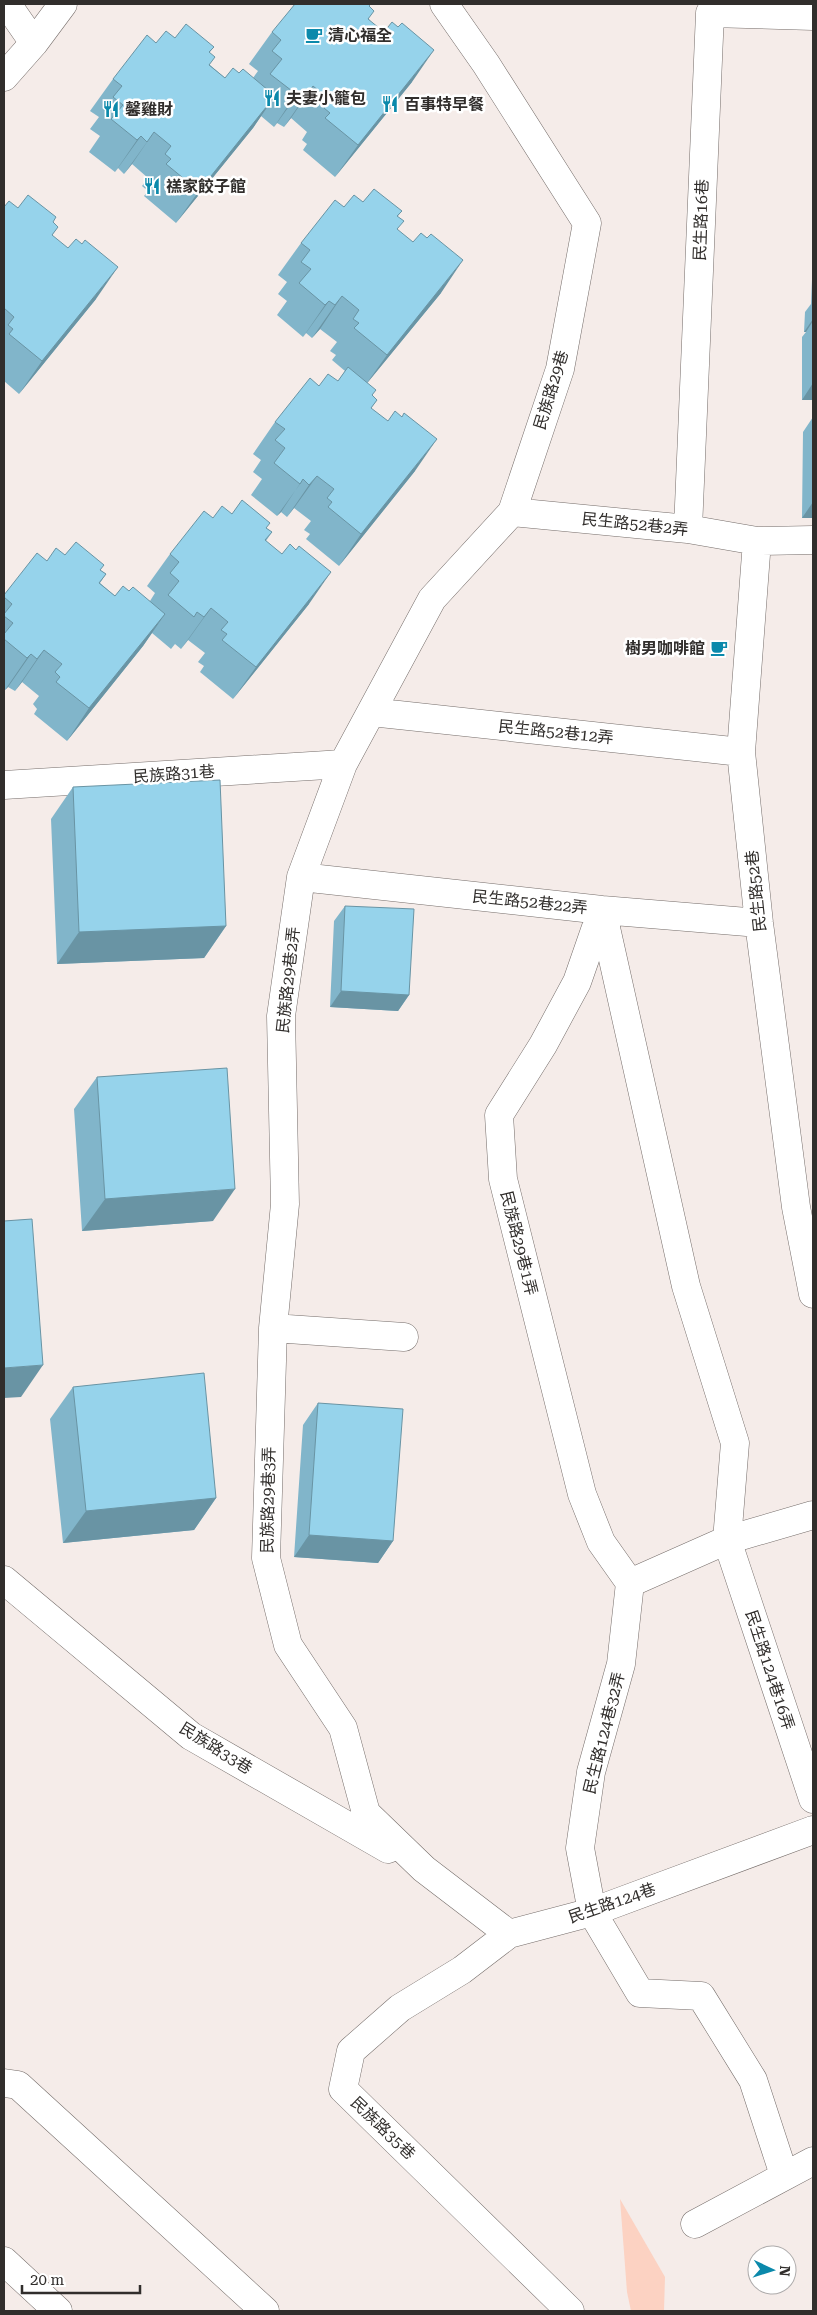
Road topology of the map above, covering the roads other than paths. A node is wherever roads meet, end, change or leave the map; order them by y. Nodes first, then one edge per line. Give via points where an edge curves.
1 (7, 4) edge
2 (64, 4) edge
3 (444, 4) edge
4 (710, 9) edge
5 (813, 16) edge
6 (34, 43) junction
7 (4, 77) edge
8 (512, 512) junction
9 (688, 529) junction
10 (813, 540) edge
11 (757, 541) junction
12 (371, 712) junction
13 (741, 752) junction
14 (343, 764) junction
15 (4, 785) edge
16 (301, 877) junction
17 (602, 910) junction
18 (759, 923) junction
19 (285, 1204) joint
20 (813, 1294) edge
21 (273, 1328) junction
22 (404, 1337) dead end
23 (813, 1515) edge
24 (727, 1540) junction
25 (4, 1580) edge
26 (630, 1583) junction
27 (813, 1799) edge
28 (813, 1830) edge
29 (424, 1869) junction
30 (592, 1912) junction
31 (509, 1934) junction
32 (4, 2083) edge
33 (813, 2161) edge
34 (784, 2175) junction
35 (695, 2224) dead end
36 (4, 2261) edge
37 (58, 2311) edge
38 (265, 2311) edge
39 (570, 2311) edge

1 - 6 street
2 - 6 street
3 - 8 street, 民族路29巷 via 486,64 586,223 560,369
4 - 5 street, 民生路16巷
4 - 9 street, 民生路16巷
6 - 7 street
8 - 9 street, 民生路52巷2弄
8 - 12 street, 民族路29巷 via 432,599
9 - 11 street, 民生路52巷2弄
10 - 11 street
11 - 13 street, 民生路52巷
12 - 13 street, 民生路52巷12弄
12 - 14 street, 民族路29巷
13 - 18 street, 民生路52巷
14 - 15 street, 民族路31巷
14 - 16 street, 民族路29巷2弄
16 - 17 street, 民生路52巷22弄
16 - 19 street, 民族路29巷2弄 via 281,1016
17 - 18 street, 民生路52巷22弄
17 - 24 street via 686,1286 735,1443
17 - 26 street, 民族路29巷1弄 via 577,982 543,1045 499,1115 503,1179 582,1494 601,1542
18 - 20 street, 民生路52巷 via 796,1207
19 - 21 street, 民族路29巷3弄
21 - 22 street
21 - 29 street, 民族路29巷3弄 via 266,1558 288,1645 343,1728 366,1813
23 - 24 street
24 - 26 street
24 - 27 street, 民生路124巷16弄
25 - 29 street, 民族路33巷 via 191,1736
26 - 30 street, 民生路124巷32弄 via 621,1664 591,1772 580,1848
28 - 30 street, 民生路124巷
29 - 31 street
30 - 31 street, 民生路124巷
30 - 34 street via 640,1993 701,1996 753,2080
31 - 39 street, 民族路35巷 via 462,1970 400,2008 351,2051 343,2088
32 - 38 street via 18,2085
33 - 34 street
34 - 35 street
36 - 37 street

